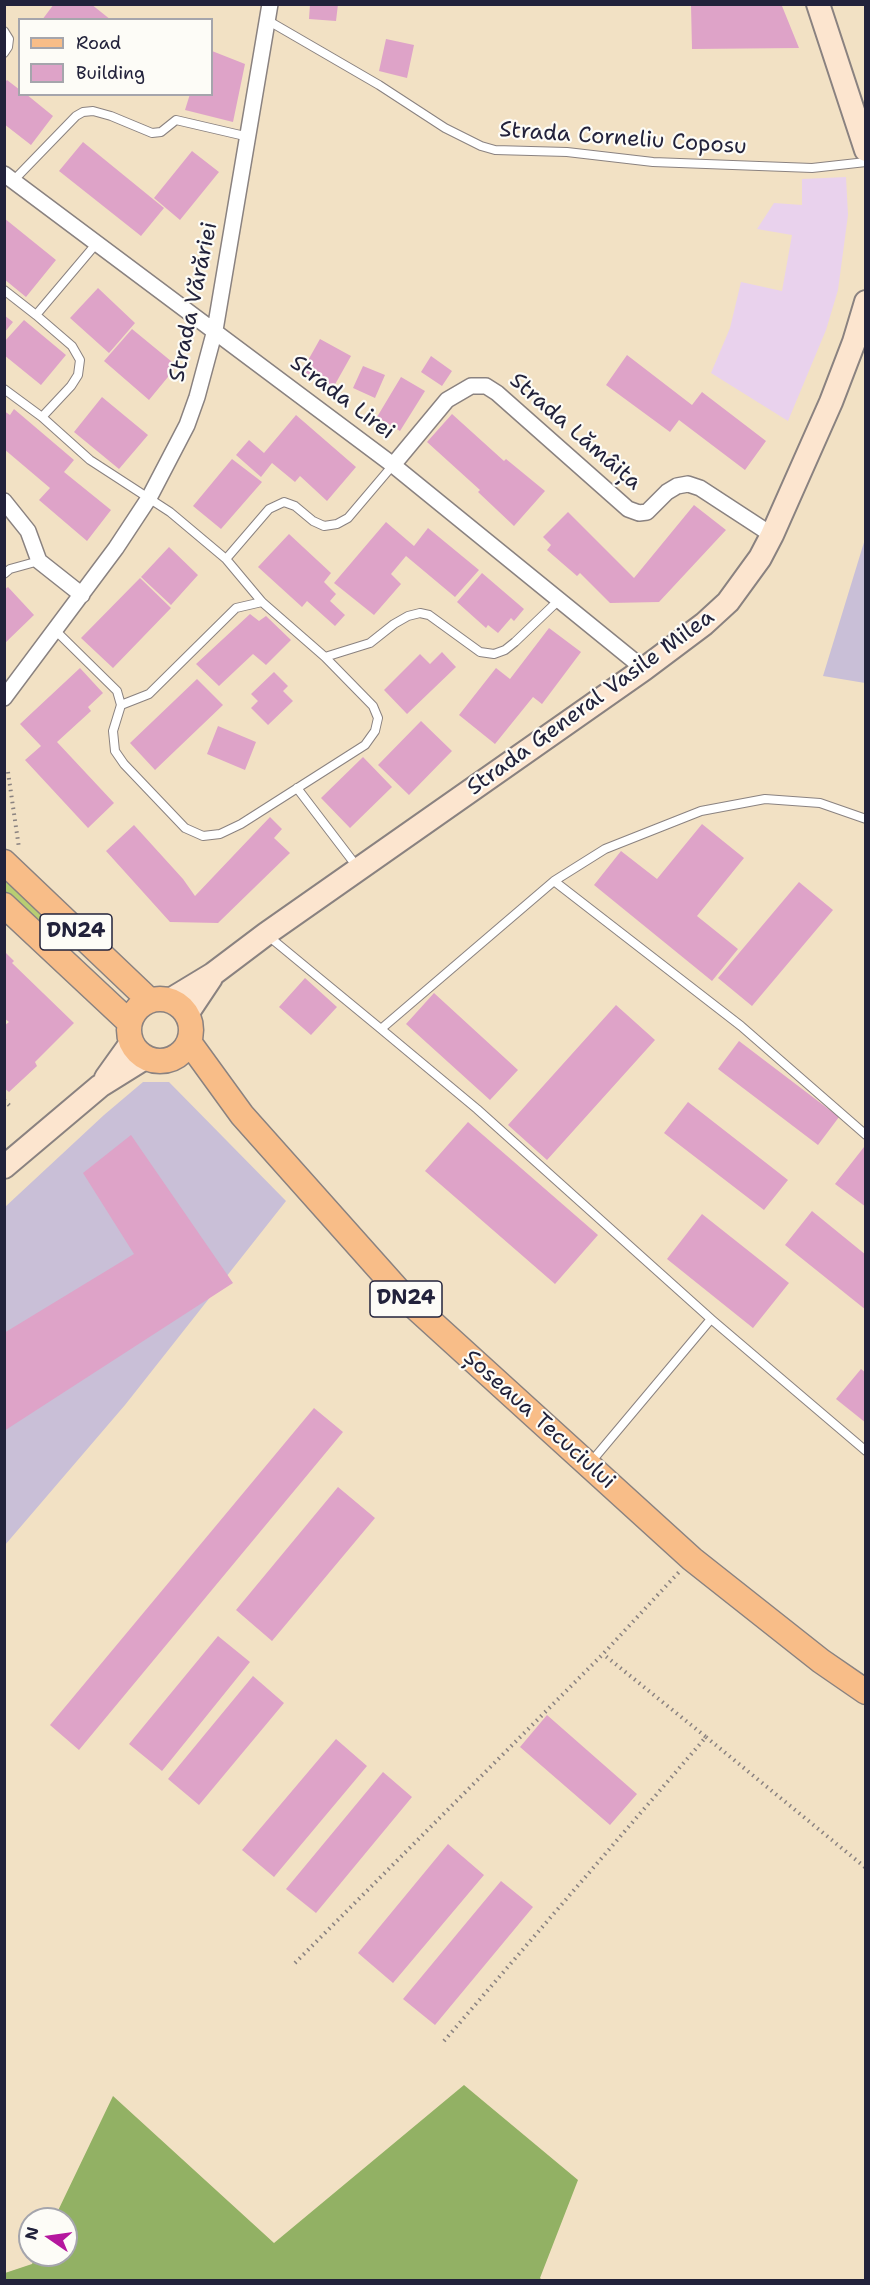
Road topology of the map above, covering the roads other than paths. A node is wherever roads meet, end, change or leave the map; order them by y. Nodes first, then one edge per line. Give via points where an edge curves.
1 (270, 4) edge
2 (818, 4) edge
3 (267, 20) junction
4 (4, 31) edge
5 (4, 52) edge
6 (249, 137) junction
7 (866, 150) edge
8 (866, 162) edge
9 (9, 177) edge
10 (96, 244) junction
11 (4, 290) edge
12 (866, 302) edge
13 (36, 315) junction
14 (216, 330) junction
15 (4, 389) edge
16 (42, 417) junction
17 (393, 465) junction
18 (149, 498) junction
19 (4, 501) edge
20 (772, 535) junction
21 (226, 559) junction
22 (39, 561) junction
23 (4, 574) edge
24 (82, 595) junction
25 (560, 599) junction
26 (262, 602) junction
27 (55, 630) junction
28 (325, 657) junction
29 (644, 669) junction
30 (4, 698) edge
31 (121, 705) junction
32 (297, 788) junction
33 (866, 819) edge
34 (7, 864) edge
35 (359, 869) junction
36 (554, 881) junction
37 (4, 905) edge
38 (266, 934) junction
39 (169, 1005) junction
40 (381, 1029) junction
41 (135, 1041) junction
42 (182, 1050) junction
43 (866, 1135) edge
44 (4, 1167) edge
45 (711, 1319) junction
46 (866, 1451) edge
47 (589, 1465) junction
48 (866, 1692) edge

1 - 3 street, Strada Vărăriei
2 - 7 main road
3 - 6 street, Strada Vărăriei
3 - 8 lane, Strada Corneliu Coposu via 380,85 445,128 495,150 567,152 653,162 812,168
4 - 5 lane via 9,39
6 - 9 lane via 176,120 161,132 152,133 111,116 83,112
6 - 14 street, Strada Vărăriei
9 - 10 street, Strada Lirei
10 - 13 lane
10 - 14 street, Strada Lirei
11 - 13 lane
12 - 20 main road, Strada General Vasile Milea via 831,402
13 - 16 lane via 72,346 80,360 78,375 71,386
14 - 17 street, Strada Lirei
14 - 18 street, Strada Vărăriei via 187,426
15 - 16 lane
16 - 18 lane via 90,460
17 - 20 street, Strada Lămâița via 447,400 471,386 486,386 628,509 647,512 667,492 688,484
17 - 21 lane via 348,518 324,526 284,502 269,509
17 - 25 street, Strada Lirei
18 - 21 lane
18 - 24 street, Strada Vărăriei
19 - 22 street via 28,531
20 - 29 main road, Strada General Vasile Milea via 728,602
21 - 26 lane
22 - 23 lane
22 - 24 street
24 - 27 street, Strada Vărăriei
25 - 28 lane via 515,642 494,654 480,652 429,615 420,613 401,620 370,643
25 - 29 street, Strada Lirei
26 - 28 lane
26 - 31 lane via 236,608 148,694
27 - 30 street, Strada Vărăriei
27 - 31 lane via 117,691
28 - 32 lane via 373,706 378,718 365,745
29 - 35 main road, Strada General Vasile Milea
31 - 32 lane via 113,731 115,751 185,828 203,836 220,834
32 - 35 lane
33 - 36 lane via 820,802 765,800 701,811 605,849
34 - 39 main road, DN24
35 - 38 main road, Strada General Vasile Milea
36 - 40 lane
36 - 43 lane via 741,1026
37 - 41 main road, DN24
38 - 39 main road, Strada General Vasile Milea
38 - 40 lane
39 - 41 main road via 140,1005 133,1012
39 - 42 main road via 191,1031
40 - 45 lane via 477,1109
41 - 42 main road via 155,1061 166,1061
41 - 44 main road via 100,1086
42 - 47 main road, Șoseaua Tecuciului / DN24 via 406,1299
45 - 46 lane
45 - 47 lane
47 - 48 main road, Șoseaua Tecuciului / DN24 via 692,1558

